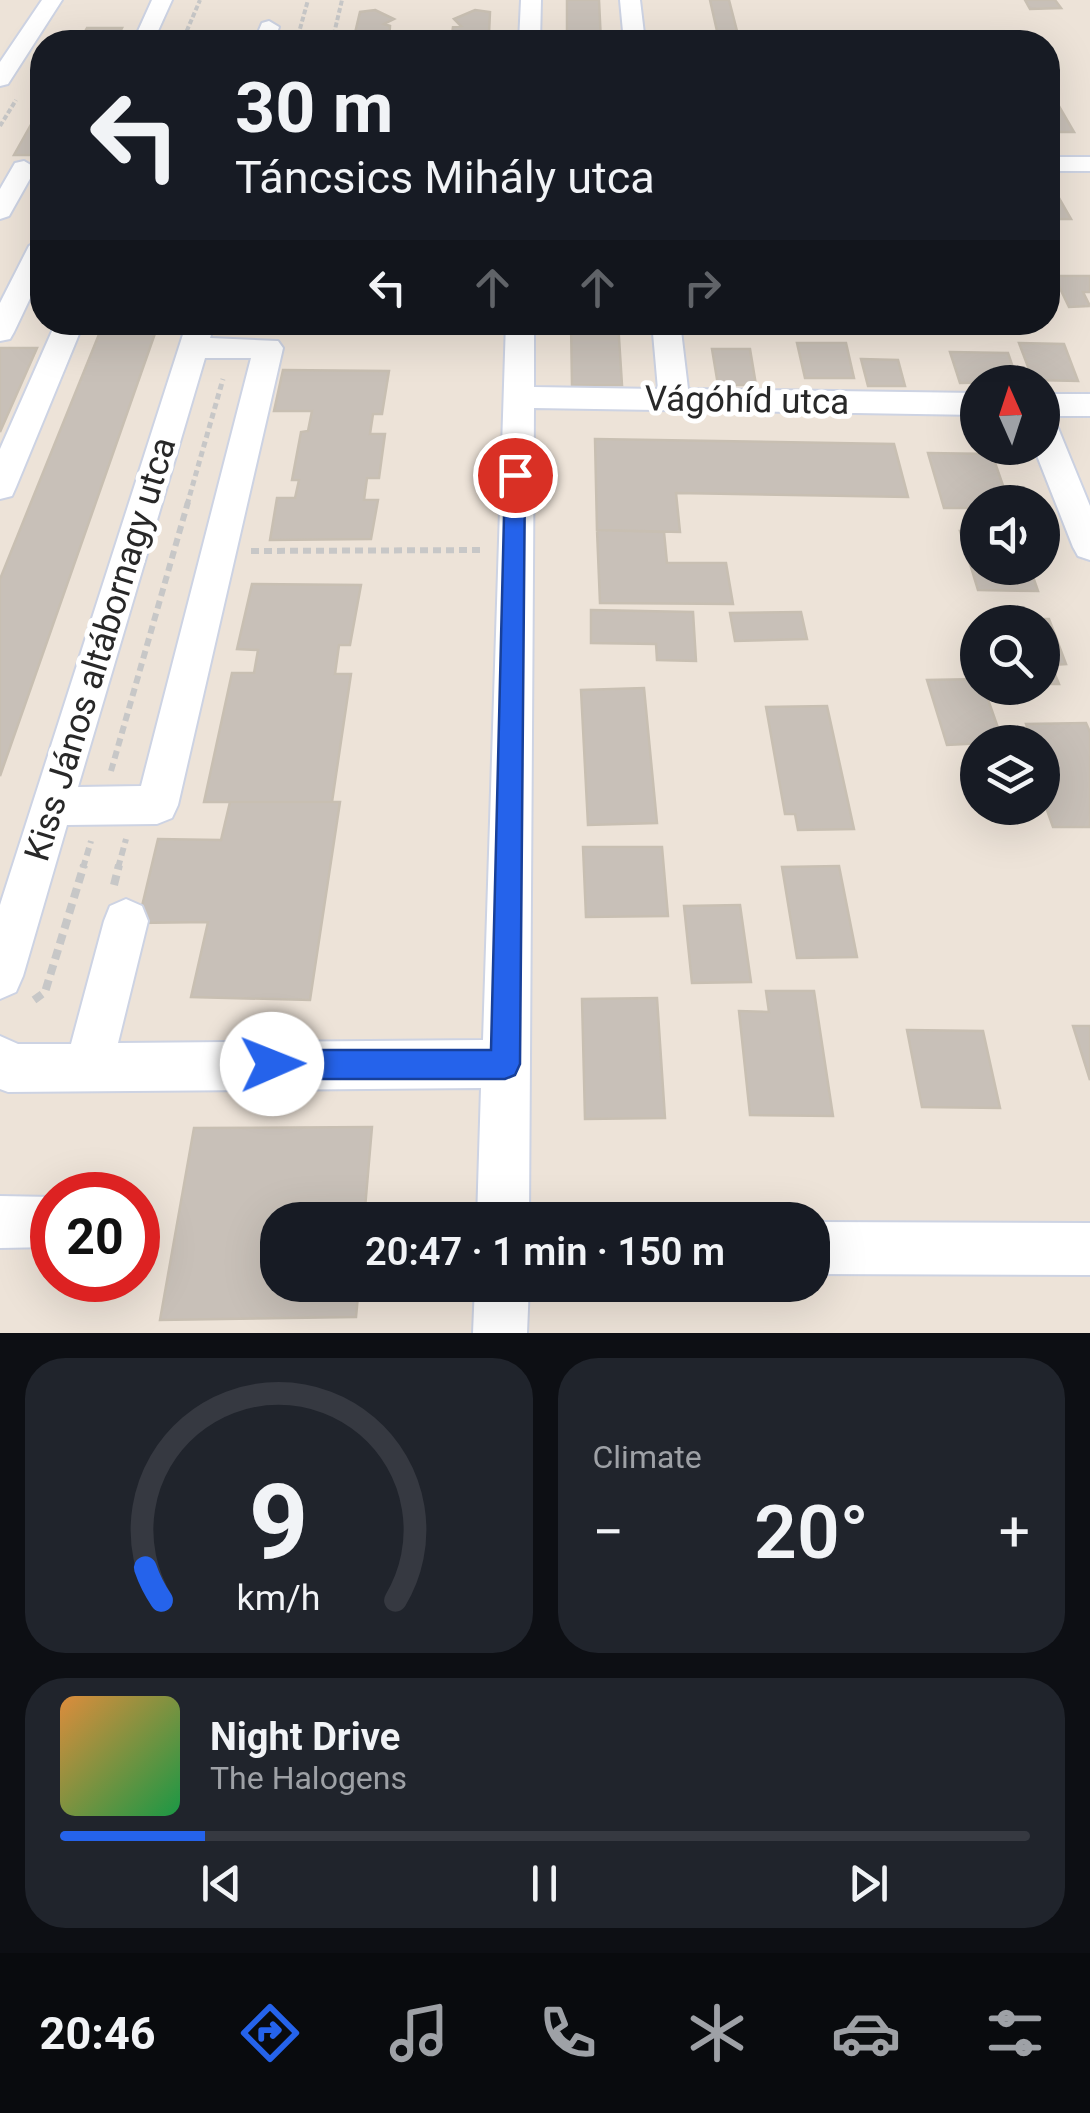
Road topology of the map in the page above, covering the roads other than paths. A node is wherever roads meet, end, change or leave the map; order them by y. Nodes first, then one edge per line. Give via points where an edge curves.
1 (52, 0) edge
2 (162, 0) edge
3 (531, 0) edge
4 (630, 0) edge
5 (31, 30) edge
6 (148, 30) edge
7 (530, 30) edge
8 (633, 30) edge
9 (30, 32) edge
10 (2, 72) edge
11 (1060, 164) edge
12 (1090, 164) edge
13 (22, 168) edge
14 (0, 211) edge
15 (30, 271) edge
16 (30, 333) edge
17 (0, 335) edge
18 (65, 335) edge
19 (197, 335) edge
20 (519, 335) edge
21 (667, 335) edge
22 (516, 397) junction
23 (674, 398) junction
24 (960, 404) edge
25 (1060, 404) edge
26 (1090, 405) edge
27 (1057, 465) edge
28 (0, 487) edge
29 (1090, 547) edge
30 (50, 806) junction
31 (126, 922) road end
32 (0, 976) edge
33 (0, 1060) edge
34 (505, 1064) junction
35 (89, 1066) junction
36 (503, 1202) edge
37 (0, 1222) edge
38 (30, 1222) edge
39 (830, 1248) edge
40 (1090, 1249) edge
41 (501, 1302) edge
42 (500, 1333) edge

1 - 5 street
2 - 6 street
3 - 7 street
4 - 8 street
9 - 10 street
11 - 12 street
13 - 14 street
15 - 17 street
16 - 17 street
18 - 28 street
19 - 30 street, Kiss János altábornagy utca
19 - 30 street via 236,348 268,348 157,805
20 - 22 street
21 - 23 street
22 - 23 street, Vágóhíd utca
22 - 34 street
23 - 24 street, Vágóhíd utca
25 - 26 street
27 - 29 street
30 - 32 street, Kiss János altábornagy utca
31 - 35 street
33 - 35 street via 8,1068
34 - 35 street
34 - 36 street
37 - 38 street
39 - 40 street
41 - 42 street

